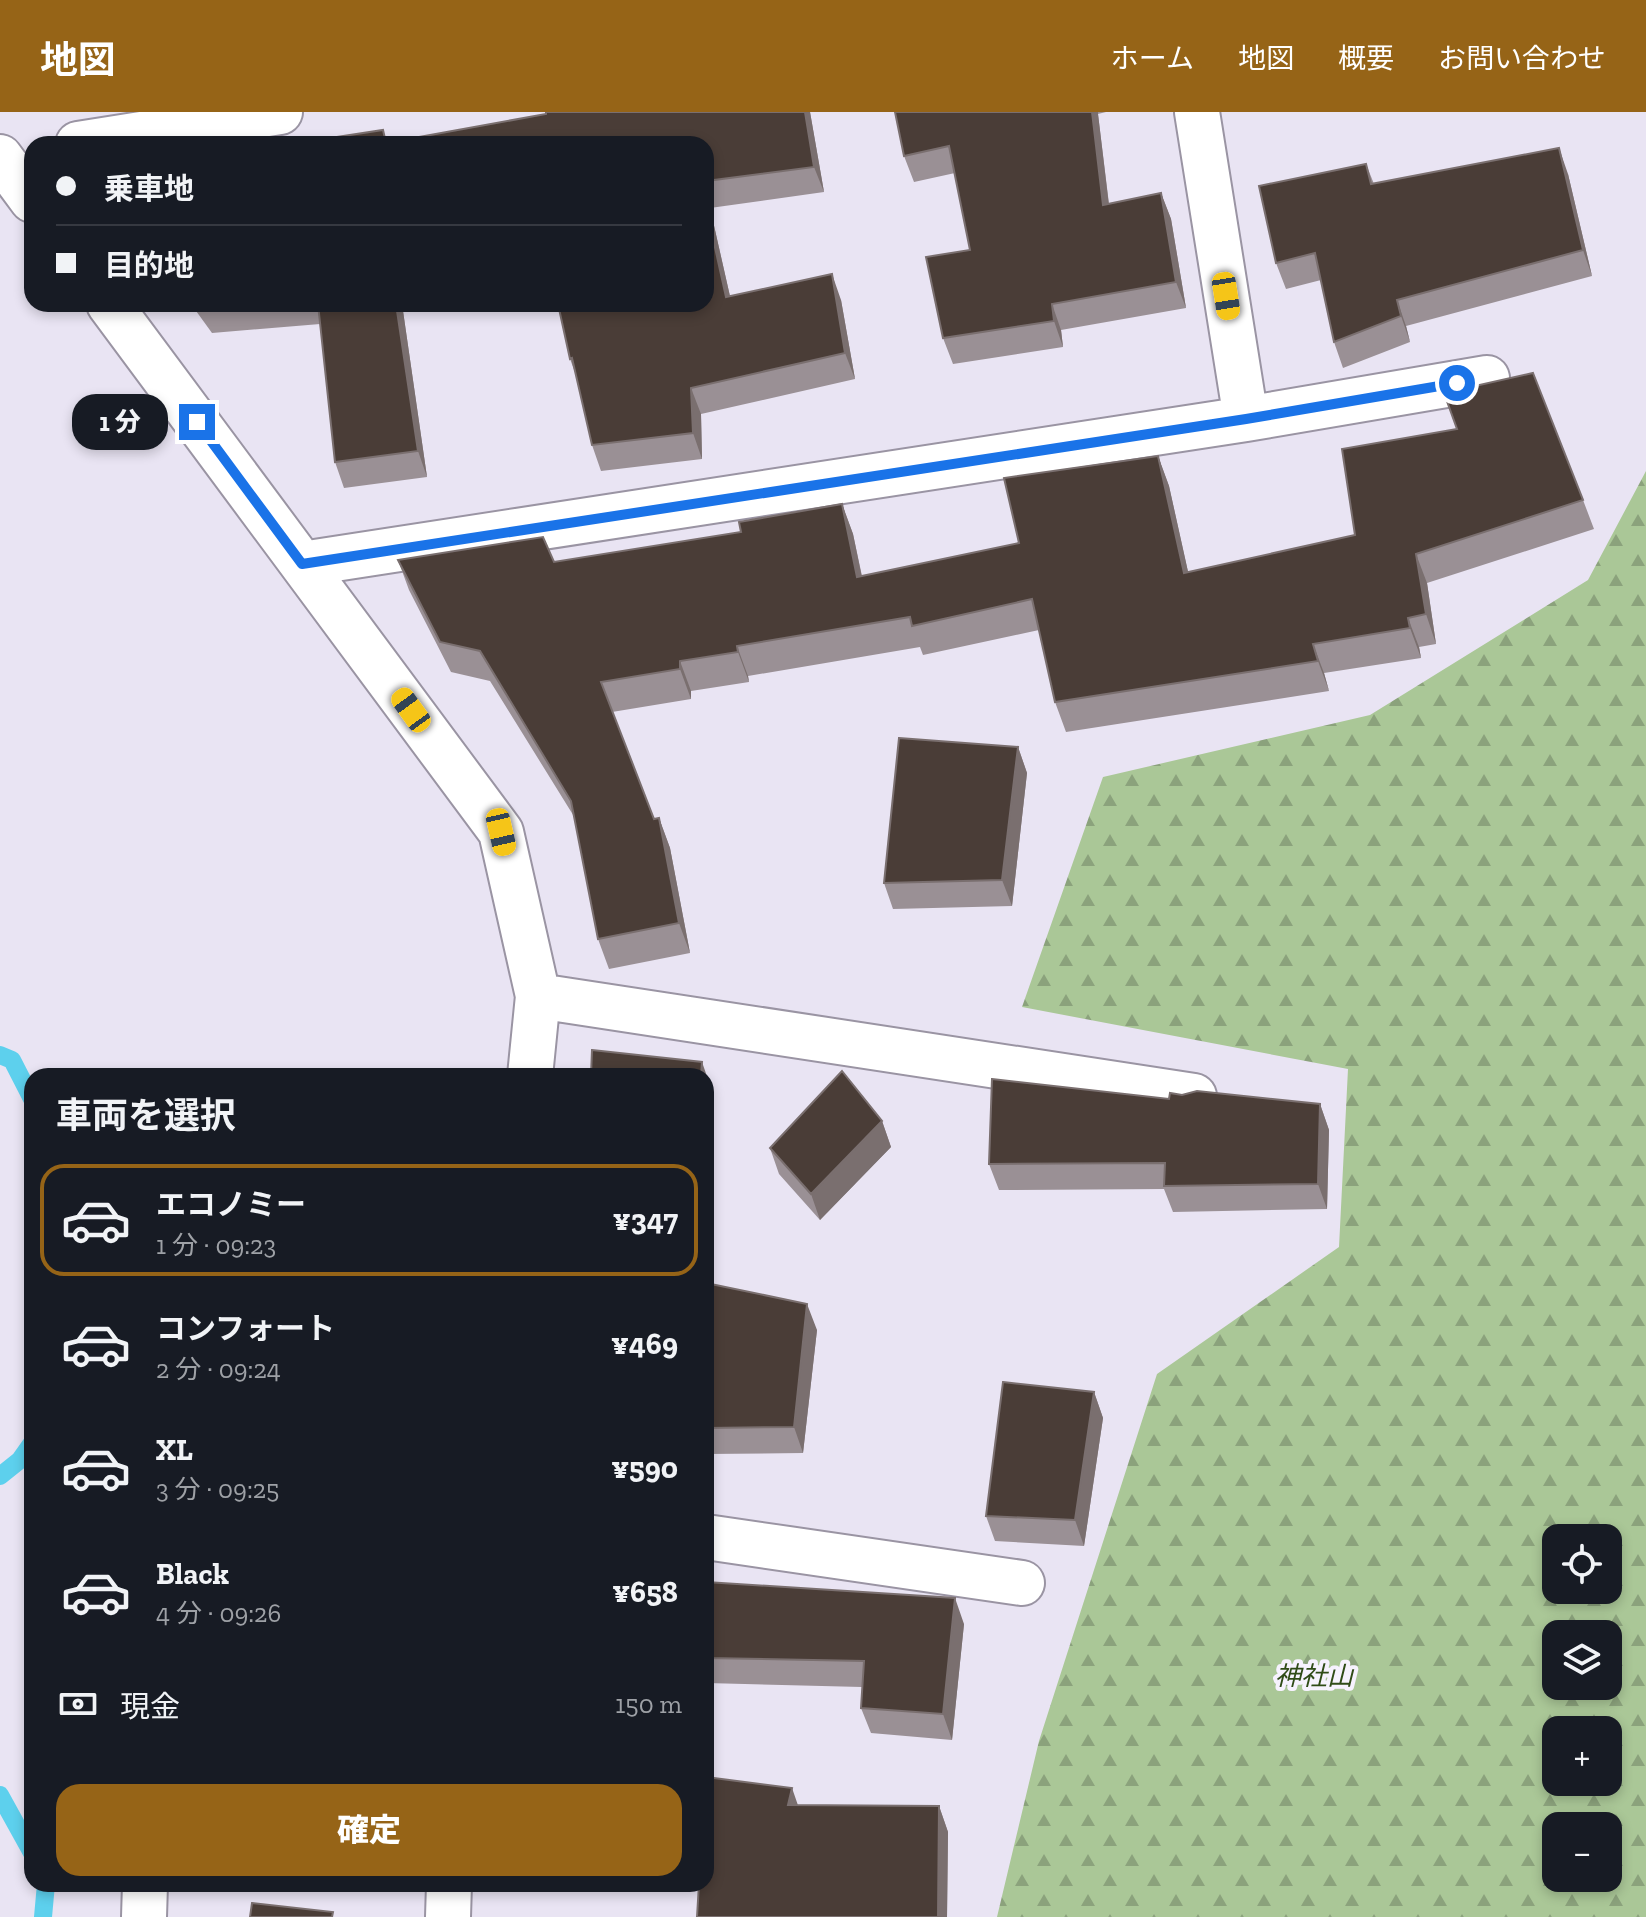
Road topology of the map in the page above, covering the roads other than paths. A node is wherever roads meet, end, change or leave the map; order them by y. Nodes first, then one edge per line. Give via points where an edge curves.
1 (280, 112) edge
2 (1197, 112) edge
3 (128, 136) edge
4 (24, 152) edge
5 (0, 157) edge
6 (24, 189) edge
7 (115, 312) edge
8 (1487, 378) dead end
9 (1246, 419) junction
10 (302, 564) junction
11 (538, 996) junction
12 (531, 1068) edge
13 (1194, 1096) edge
14 (714, 1538) edge
15 (1022, 1583) dead end
16 (145, 1892) edge
17 (449, 1892) edge
18 (144, 1917) edge
19 (448, 1917) edge

1 - 3 street
2 - 9 street
4 - 5 street
5 - 6 street
7 - 10 street
8 - 9 street
9 - 10 street
10 - 11 street via 501,832
11 - 12 street
11 - 13 street
14 - 15 street
16 - 18 street
17 - 19 street

